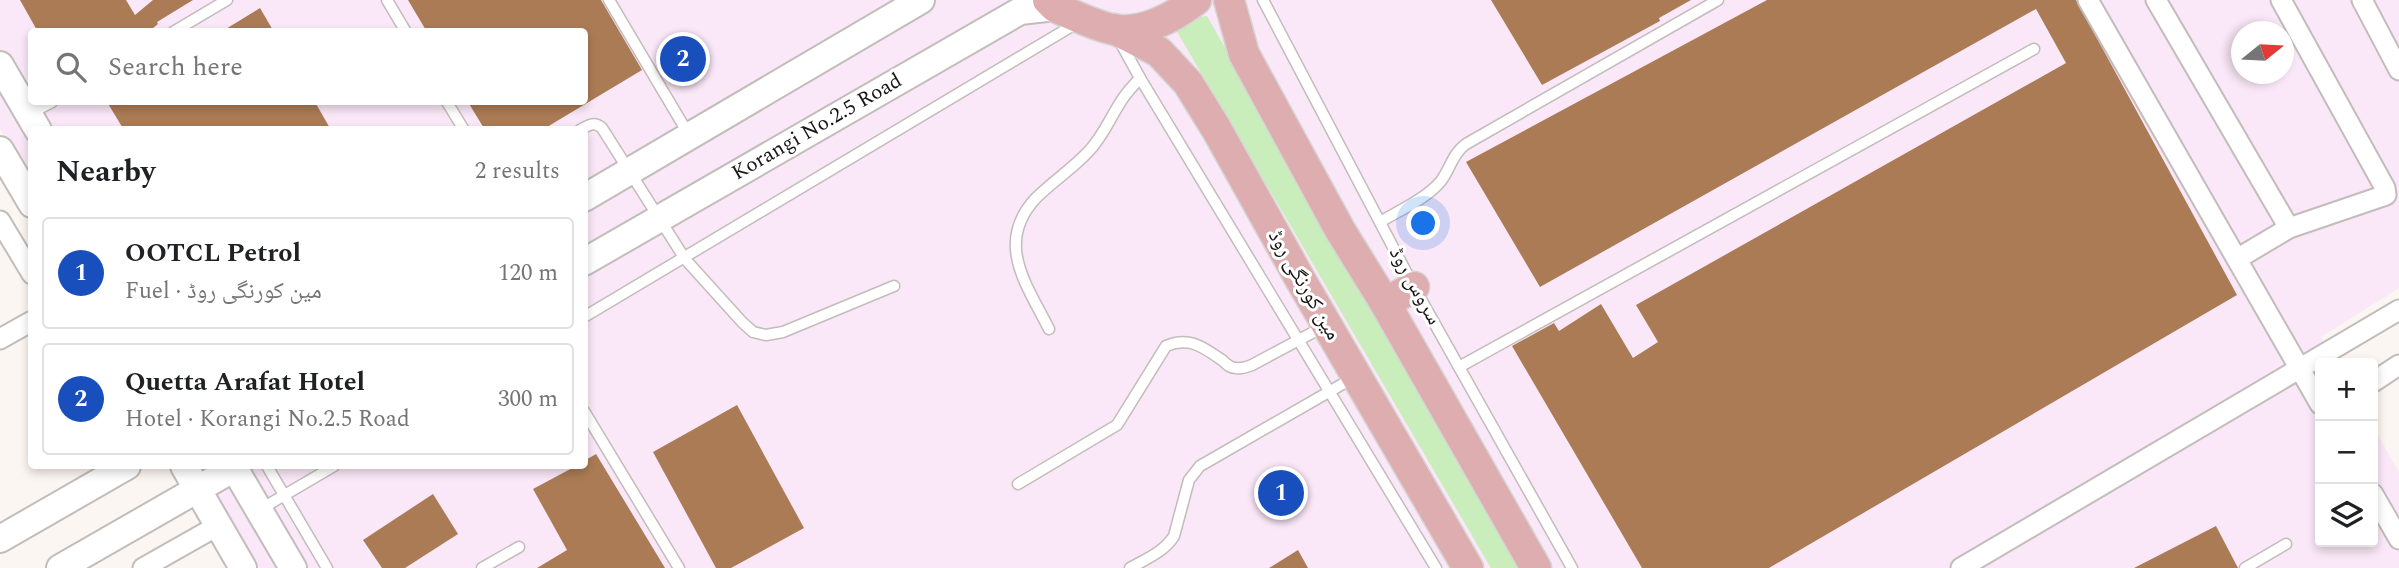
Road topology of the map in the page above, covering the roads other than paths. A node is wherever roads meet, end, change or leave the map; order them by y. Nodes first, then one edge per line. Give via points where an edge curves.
1 (227, 0) edge
2 (387, 0) edge
3 (609, 0) edge
4 (921, 0) edge
5 (1196, 0) edge
6 (1229, 0) edge
7 (1263, 0) edge
8 (1718, 0) edge
9 (2088, 0) edge
10 (2156, 0) edge
11 (2281, 0) edge
12 (2362, 0) edge
13 (1051, 4) edge
14 (1084, 19) junction
15 (180, 28) edge
16 (404, 28) edge
17 (1114, 30) junction
18 (2034, 49) dead end
19 (0, 65) edge
20 (2399, 69) edge
21 (1140, 78) junction
22 (49, 105) edge
23 (449, 105) edge
24 (33, 122) edge
25 (462, 126) edge
26 (587, 126) edge
27 (689, 137) junction
28 (0, 150) edge
29 (629, 172) junction
30 (588, 196) edge
31 (28, 197) edge
32 (659, 218) junction
33 (0, 221) edge
34 (1380, 222) junction
35 (2289, 228) junction
36 (685, 259) junction
37 (2237, 259) junction
38 (588, 260) edge
39 (28, 267) edge
40 (894, 286) dead end
41 (1414, 287) junction
42 (1385, 303) junction
43 (2399, 310) edge
44 (588, 315) edge
45 (28, 323) edge
46 (1326, 325) junction
47 (1049, 329) dead end
48 (0, 339) edge
49 (1300, 341) junction
50 (2399, 365) edge
51 (1459, 367) junction
52 (2299, 368) junction
53 (1356, 376) junction
54 (2378, 379) edge
55 (1330, 392) junction
56 (2315, 395) edge
57 (588, 418) edge
58 (122, 469) edge
59 (186, 469) edge
60 (230, 469) edge
61 (237, 469) edge
62 (269, 469) edge
63 (329, 469) edge
64 (1017, 484) dead end
65 (197, 489) junction
66 (284, 495) junction
67 (2378, 503) edge
68 (259, 510) junction
69 (219, 525) junction
70 (0, 539) edge
71 (2399, 539) edge
72 (2286, 544) dead end
73 (519, 547) dead end
74 (72, 565) edge
75 (1969, 566) edge
76 (143, 568) edge
77 (243, 568) edge
78 (293, 568) edge
79 (327, 568) edge
80 (482, 568) edge
81 (679, 568) edge
82 (1130, 568) edge
83 (1436, 568) edge
84 (1468, 568) edge
85 (1536, 568) edge
86 (1572, 568) edge
87 (2245, 568) edge

1 - 15 lane
2 - 16 lane
3 - 27 lane
4 - 27 main road
5 - 17 main road via 1176,16 1146,27
6 - 42 main road via 1244,54
7 - 34 lane, سروس روڈ
8 - 34 lane via 1459,149 1440,183
9 - 37 street
10 - 35 street
11 - 35 street via 2386,195
12 - 20 street
13 - 14 main road, مین کورنگی روڈ
13 - 32 main road, Korangi No.2.5 Road via 1020,11
14 - 17 main road, مین کورنگی روڈ
14 - 36 lane
17 - 21 lane
17 - 46 main road, مین کورنگی روڈ via 1159,52 1188,83
18 - 51 lane
19 - 24 main road
21 - 47 lane via 1100,138 1034,200 1020,223 1014,244 1019,270
21 - 49 lane
22 - 24 lane
23 - 25 lane
26 - 29 lane via 603,128
27 - 29 main road
28 - 31 main road
29 - 30 main road
29 - 32 lane
32 - 36 lane
32 - 38 main road, Korangi No.2.5 Road
33 - 39 street
34 - 41 lane, سروس روڈ
35 - 37 street
36 - 40 lane via 753,332 766,335
36 - 44 lane
37 - 52 street
41 - 42 main road
41 - 51 lane, سروس روڈ
42 - 85 main road
43 - 52 street
45 - 48 street
46 - 49 lane
46 - 53 main road, مین کورنگی روڈ
49 - 55 lane
49 - 64 lane via 1252,365 1233,369 1193,342 1166,346 1117,425
50 - 54 street
51 - 86 lane, سروس روڈ
52 - 56 street
52 - 75 street
53 - 55 lane
53 - 84 main road, مین کورنگی روڈ
55 - 82 lane via 1200,467 1189,480 1170,543
55 - 83 lane
57 - 81 lane
58 - 70 main road
59 - 65 main road
60 - 65 main road
61 - 68 main road
62 - 66 lane
63 - 66 lane
65 - 69 main road
65 - 74 main road
66 - 68 lane
66 - 79 lane
67 - 71 street
68 - 78 main road
69 - 76 street
69 - 77 main road
72 - 87 lane
73 - 80 lane

